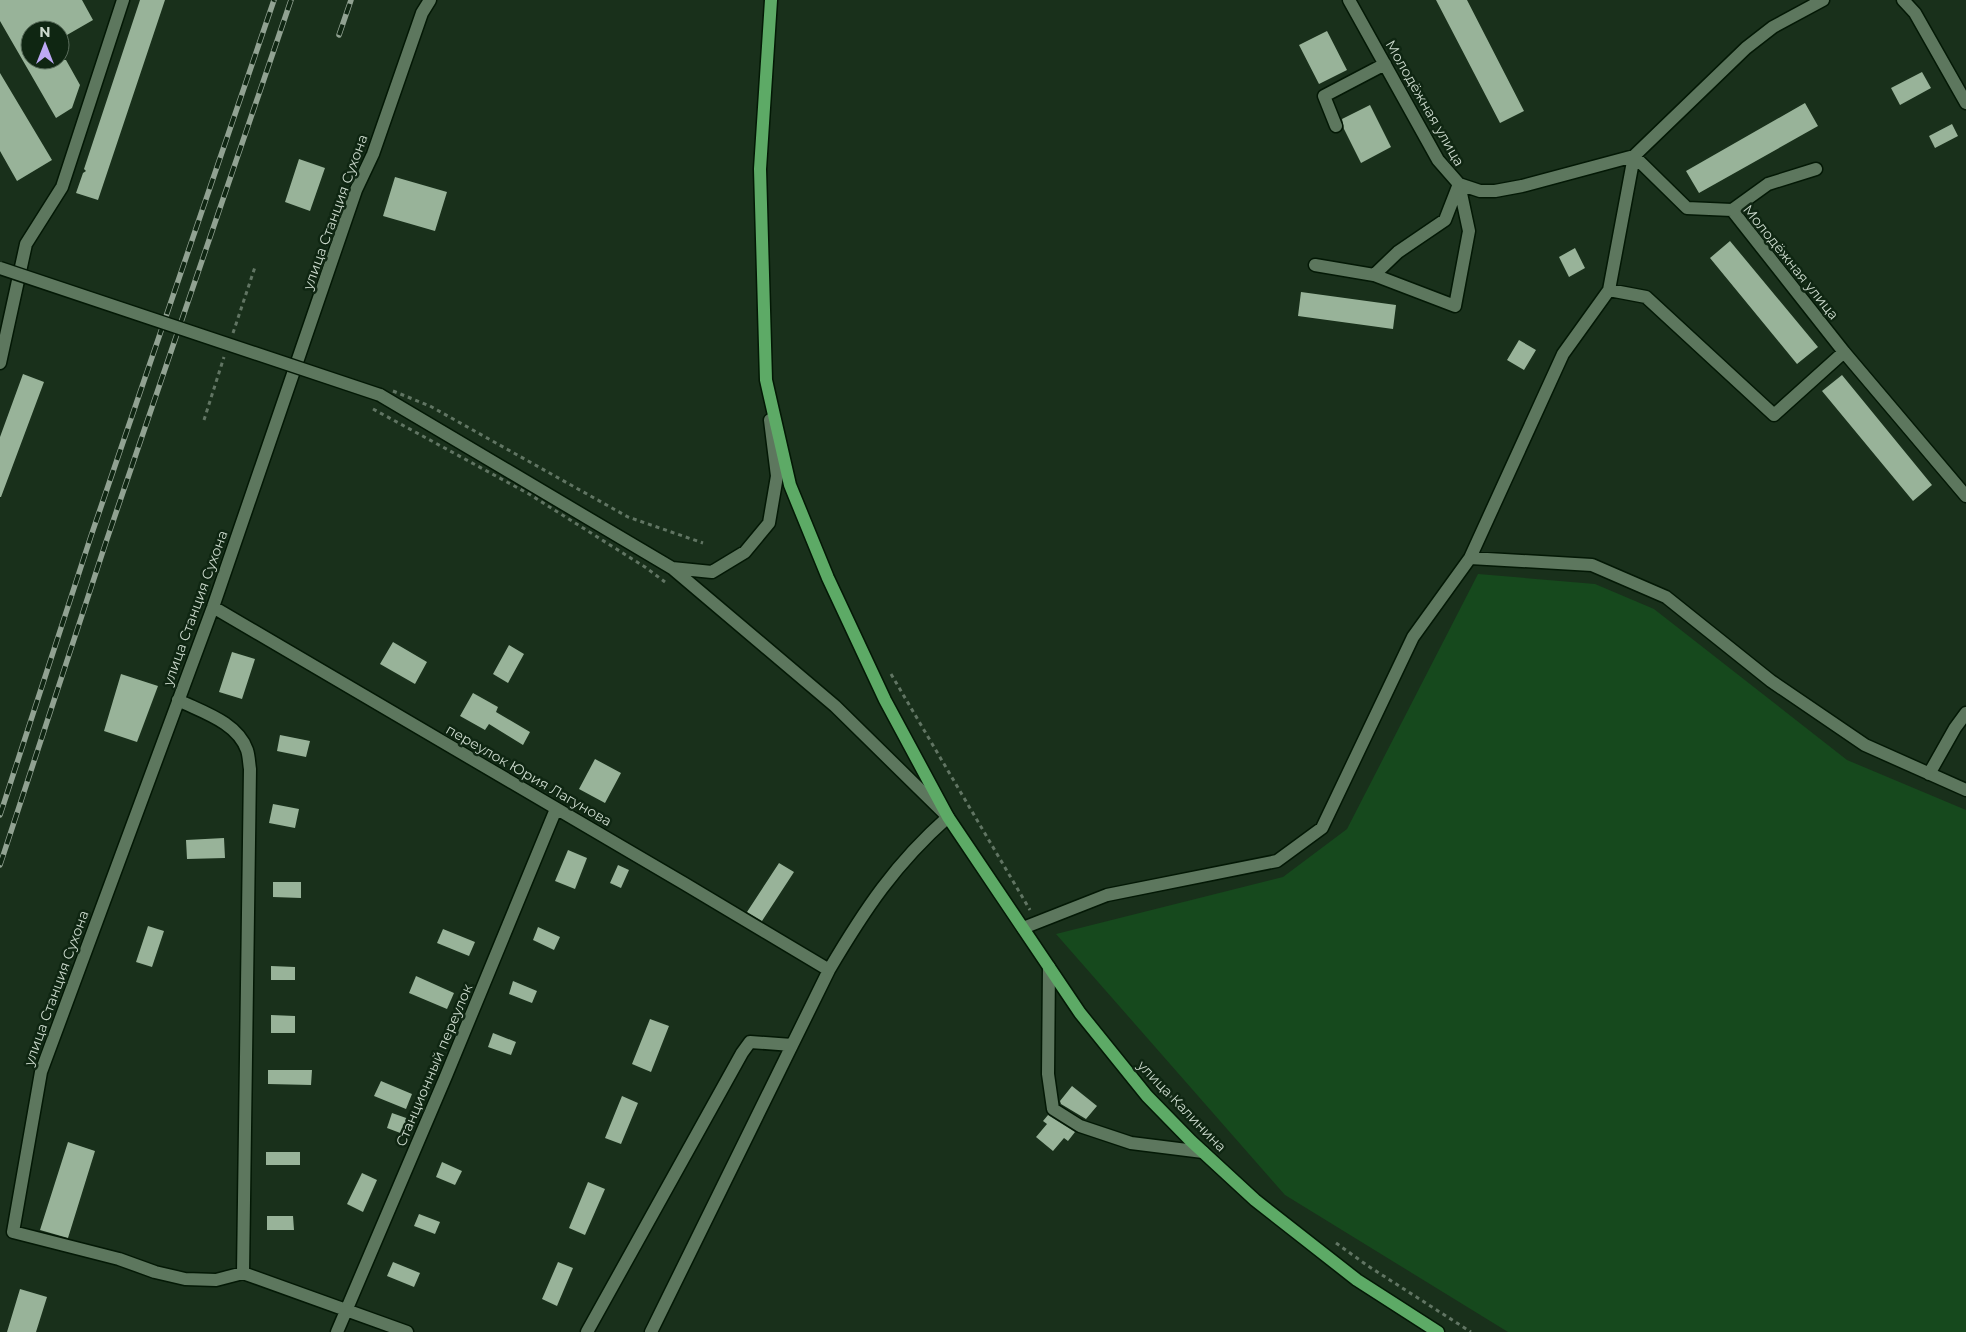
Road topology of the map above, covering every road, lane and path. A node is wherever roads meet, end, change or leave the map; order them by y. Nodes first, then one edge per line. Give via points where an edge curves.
1 (123, 0) edge
2 (430, 0) edge
3 (771, 0) edge
4 (1349, 0) edge
5 (1823, 0) edge
6 (1903, 0) edge
7 (1385, 64) junction
8 (1966, 103) edge
9 (1336, 126) dead end
10 (1634, 156) junction
11 (1816, 169) dead end
12 (1459, 184) junction
13 (1732, 210) junction
14 (1315, 265) dead end
15 (255, 267) dead end
16 (0, 268) edge
17 (1374, 275) junction
18 (1609, 290) junction
19 (228, 345) junction
20 (1844, 352) junction
21 (216, 356) dead end
22 (224, 359) junction
23 (232, 361) dead end
24 (0, 363) edge
25 (766, 380) junction
26 (372, 409) dead end
27 (204, 420) dead end
28 (1966, 496) edge
29 (1470, 558) junction
30 (672, 568) junction
31 (665, 582) dead end
32 (213, 607) junction
33 (886, 666) dead end
34 (178, 700) junction
35 (1966, 713) edge
36 (1930, 774) junction
37 (1966, 790) edge
38 (556, 809) junction
39 (948, 816) junction
40 (1038, 923) junction
41 (1023, 928) junction
42 (1049, 967) junction
43 (829, 970) junction
44 (792, 1045) junction
45 (1138, 1060) dead end
46 (1182, 1109) dead end
47 (1203, 1152) junction
48 (1330, 1238) dead end
49 (243, 1273) junction
50 (346, 1310) junction
51 (337, 1332) edge
52 (407, 1332) edge
53 (586, 1332) edge
54 (651, 1332) edge
55 (1438, 1332) edge
56 (1471, 1332) edge

1 - 24 street via 62,187 26,244
2 - 32 street, улица Станция Сухона via 422,13 373,154 356,190
3 - 25 main road, улица Калинина via 760,169
4 - 7 street, Молодёжная улица
5 - 10 street via 1773,27 1746,48
6 - 8 street via 1915,13
7 - 9 street via 1324,96
7 - 12 street, Молодёжная улица via 1438,160
10 - 12 street, Молодёжная улица via 1495,191 1480,191
10 - 13 street, Молодёжная улица via 1687,208
10 - 18 street
11 - 13 street via 1768,184
12 - 17 street via 1445,220 1398,252
12 - 17 street via 1468,231 1455,306
13 - 20 street, Молодёжная улица
14 - 17 street
15 - 19 path
16 - 19 street, bridge
18 - 20 street via 1646,297 1774,414
18 - 29 street via 1563,354
19 - 22 path
19 - 30 street, bridge via 380,395
20 - 28 street, Молодёжная улица
21 - 22 path
22 - 23 path
22 - 27 path
25 - 30 street via 777,476 769,523 745,552 712,572
25 - 39 main road, улица Калинина via 790,485 828,578 885,700
26 - 31 path, bridge via 529,494
29 - 36 street via 1592,565 1666,597 1771,681 1864,745
29 - 40 street via 1413,637 1322,828 1277,861 1107,895
30 - 39 street via 834,706
32 - 34 street, улица Станция Сухона
32 - 38 street, переулок Юрия Лагунова
33 - 40 path
34 - 49 street via 225,724 240,736 247,750 250,769
34 - 49 street, улица Станция Сухона via 41,1072 13,1232 185,1279 216,1280
35 - 36 street via 1954,728
36 - 37 street
38 - 43 street, переулок Юрия Лагунова
38 - 50 street, Станционный переулок
39 - 41 main road, улица Калинина
39 - 43 street via 898,866 856,924
40 - 41 street
41 - 42 main road, улица Калинина
42 - 47 main road, улица Калинина via 1080,1013 1147,1096
42 - 47 street via 1048,1074 1053,1109 1080,1126 1131,1143
43 - 44 street
44 - 53 street via 750,1042 742,1052
44 - 54 street
45 - 46 path
47 - 55 main road, улица Калинина via 1255,1200 1357,1280
48 - 56 path
49 - 50 street
50 - 51 street, Станционный переулок
50 - 52 street

